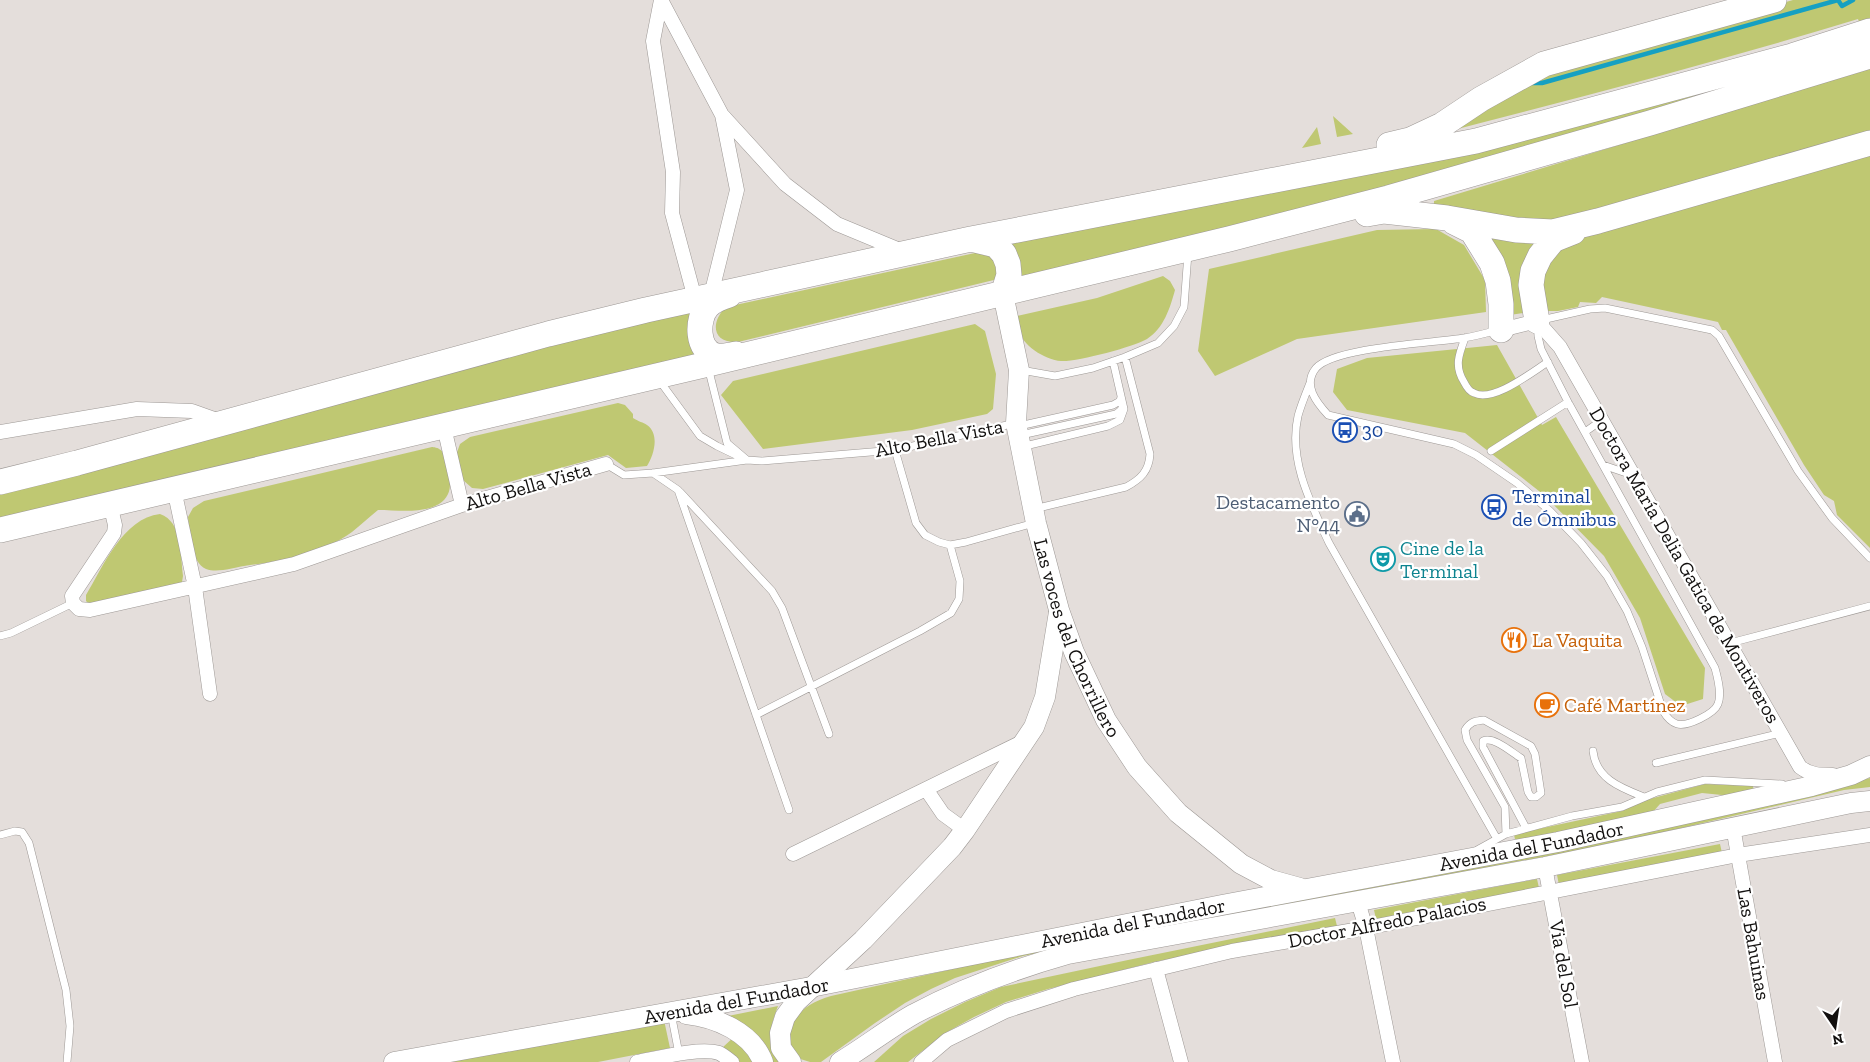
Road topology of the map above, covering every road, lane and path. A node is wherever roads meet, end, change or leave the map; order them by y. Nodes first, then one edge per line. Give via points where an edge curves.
1 (661, 0) edge
2 (1774, 0) edge
3 (1869, 44) edge
4 (722, 115) junction
5 (1870, 144) edge
6 (1170, 200) junction
7 (1447, 218) junction
8 (1598, 221) junction
9 (971, 239) junction
10 (1229, 239) junction
11 (1188, 248) junction
12 (905, 253) junction
13 (757, 285) junction
14 (1003, 294) junction
15 (703, 297) junction
16 (1537, 321) junction
17 (1501, 330) junction
18 (1464, 338) junction
19 (705, 354) junction
20 (1125, 357) junction
21 (1113, 362) junction
22 (1548, 362) junction
23 (1019, 370) junction
24 (656, 376) junction
25 (1310, 382) junction
26 (1122, 401) junction
27 (1568, 402) junction
28 (1602, 420) junction
29 (223, 422) junction
30 (444, 427) junction
31 (0, 432) edge
32 (1585, 432) junction
33 (1018, 433) junction
34 (895, 450) junction
35 (1491, 451) dead end
36 (747, 460) junction
37 (606, 464) joint
38 (1603, 465) junction
39 (653, 473) junction
40 (1635, 476) junction
41 (0, 482) edge
42 (174, 489) junction
43 (678, 490) junction
44 (110, 504) junction
45 (462, 505) junction
46 (1035, 516) junction
47 (0, 530) edge
48 (950, 544) junction
49 (1870, 558) edge
50 (195, 587) junction
51 (72, 603) junction
52 (1870, 606) edge
53 (1059, 610) junction
54 (0, 636) edge
55 (1730, 643) junction
56 (811, 687) junction
57 (210, 694) dead end
58 (756, 715) junction
59 (1781, 733) junction
60 (829, 734) dead end
61 (1027, 739) junction
62 (1593, 752) dead end
63 (1656, 763) dead end
64 (1870, 766) edge
65 (1851, 775) junction
66 (1812, 786) junction
67 (926, 789) junction
68 (1644, 797) junction
69 (1870, 801) edge
70 (789, 810) dead end
71 (1733, 827) junction
72 (1526, 828) junction
73 (965, 830) junction
74 (1506, 834) junction
75 (0, 835) edge
76 (1870, 835) edge
77 (1497, 839) junction
78 (793, 854) dead end
79 (1738, 855) junction
80 (1458, 860) junction
81 (1545, 867) junction
82 (1306, 889) junction
83 (1551, 891) junction
84 (1358, 902) junction
85 (1366, 928) junction
86 (1156, 969) junction
87 (811, 987) junction
88 (670, 1012) junction
89 (913, 1015) junction
90 (679, 1054) junction
91 (67, 1062) edge
92 (394, 1062) edge
93 (637, 1062) edge
94 (732, 1062) edge
95 (763, 1062) edge
96 (791, 1062) edge
97 (840, 1062) edge
98 (856, 1062) edge
99 (921, 1062) edge
100 (1181, 1062) edge
101 (1393, 1062) edge
102 (1582, 1062) edge
103 (1775, 1062) edge

1 - 4 street
1 - 15 street via 653,41 673,172 672,213
2 - 6 highway via 1544,64 1442,125 1410,140
3 - 6 highway via 1764,63 1476,141
3 - 10 highway via 1525,160
4 - 12 street via 785,184 837,224
4 - 15 street via 738,190
5 - 8 highway
6 - 9 highway
7 - 8 highway via 1516,230 1553,232
7 - 10 highway via 1384,211
7 - 17 highway via 1472,231 1492,263 1498,281
8 - 16 highway via 1553,240 1540,256 1531,285
9 - 12 highway
9 - 14 highway via 996,245 1004,254 1009,275
10 - 11 highway
11 - 14 highway
11 - 20 lane via 1184,307 1174,326 1158,343
12 - 13 highway
13 - 15 highway
13 - 19 highway via 724,296 707,307 699,329
14 - 19 highway via 756,352
14 - 23 main road, Las voces del Chorrillero
15 - 29 highway via 548,334
16 - 17 street
16 - 22 lane via 1541,349
16 - 28 street, Doctora María Delia Gatica de Montiveros via 1560,347
16 - 49 lane via 1590,308 1606,308 1712,330 1719,336 1798,471 1832,518
17 - 18 lane
18 - 22 lane via 1457,361 1459,375 1474,394 1498,393
18 - 25 lane via 1349,353 1316,368
19 - 24 highway
19 - 36 lane via 727,443
20 - 21 lane
20 - 46 lane via 1150,454 1146,472 1126,487
21 - 23 lane via 1054,376
21 - 26 lane
22 - 27 lane
23 - 33 main road, Las voces del Chorrillero
24 - 30 highway
24 - 36 lane via 700,436
25 - 38 lane via 1313,394 1328,415 1454,444 1517,483 1550,511 1607,576 1627,611 1668,719 1677,724 1687,724 1712,713 1718,703 1719,682 1715,668
25 - 77 lane via 1298,417 1296,446 1301,477 1311,504 1329,543
26 - 33 lane via 1121,410 1116,414
26 - 33 lane via 1123,415 1115,424
27 - 32 lane
27 - 35 lane
28 - 32 lane
28 - 40 street, Doctora María Delia Gatica de Montiveros
29 - 31 street via 192,411 137,409
29 - 41 highway
30 - 42 highway
30 - 45 street
32 - 38 lane
33 - 34 lane, Alto Bella Vista
33 - 46 main road, Las voces del Chorrillero
34 - 36 lane, Alto Bella Vista
34 - 48 lane via 916,523 925,535
36 - 39 lane, Alto Bella Vista
37 - 39 lane, Alto Bella Vista via 624,475
37 - 45 street, Alto Bella Vista
38 - 40 lane
39 - 43 lane
40 - 55 street, Doctora María Delia Gatica de Montiveros
42 - 44 highway
42 - 50 street
43 - 56 lane via 772,591 782,608
43 - 58 lane
44 - 47 highway
44 - 51 street via 114,533 72,596
45 - 50 street, Alto Bella Vista via 294,564
46 - 48 lane via 966,542
46 - 53 main road, Las voces del Chorrillero
48 - 56 lane via 960,580 959,599 951,613
50 - 51 street, Alto Bella Vista via 90,610 79,609
50 - 57 street
51 - 54 lane
52 - 55 lane
53 - 61 main road via 1045,696
53 - 82 main road, Las voces del Chorrillero via 1074,652 1106,720 1137,767 1178,813 1241,864 1271,880
55 - 59 street, Doctora María Delia Gatica de Montiveros
56 - 58 lane
56 - 60 lane
58 - 70 lane
59 - 63 lane
59 - 65 street, Doctora María Delia Gatica de Montiveros via 1800,767 1807,772
61 - 67 street
61 - 73 main road
62 - 68 lane via 1600,772 1620,787
64 - 65 main road, Avenida del Fundador
65 - 66 main road, Avenida del Fundador
66 - 68 lane via 1706,780
66 - 80 main road, Avenida del Fundador via 1558,842
67 - 73 street via 943,814
67 - 78 street
68 - 72 lane via 1622,806
69 - 71 main road, Avenida del Fundador
71 - 79 street, Las Bahuinas
71 - 81 main road, Avenida del Fundador
72 - 74 lane
72 - 74 lane via 1483,747 1483,741 1492,740 1521,758 1531,797 1541,793 1535,754 1531,746 1484,720 1476,721 1464,730 1505,807
73 - 87 main road via 864,940
74 - 77 lane
75 - 91 lane via 22,832 29,843 66,990 70,1026
76 - 79 street, Doctor Alfredo Palacios
77 - 80 lane
79 - 83 street, Doctor Alfredo Palacios
79 - 103 street, Las Bahuinas
80 - 82 main road, Avenida del Fundador
81 - 83 street, Via del Sol
81 - 84 main road, Avenida del Fundador
82 - 87 main road, Avenida del Fundador
83 - 85 street, Doctor Alfredo Palacios
83 - 102 street, Via del Sol
84 - 85 street
84 - 89 main road, Avenida del Fundador via 1068,954 1000,975
85 - 86 street, Doctor Alfredo Palacios via 1232,951
85 - 101 street
86 - 99 street, Doctor Alfredo Palacios via 1074,989 1006,1011 947,1040
86 - 100 street
87 - 88 main road, Avenida del Fundador
87 - 96 main road via 785,1017 780,1033 781,1048
88 - 90 lane
88 - 92 main road, Avenida del Fundador
88 - 95 main road via 704,1016 737,1031
89 - 97 main road
89 - 98 main road
90 - 93 street
90 - 94 street via 720,1053

